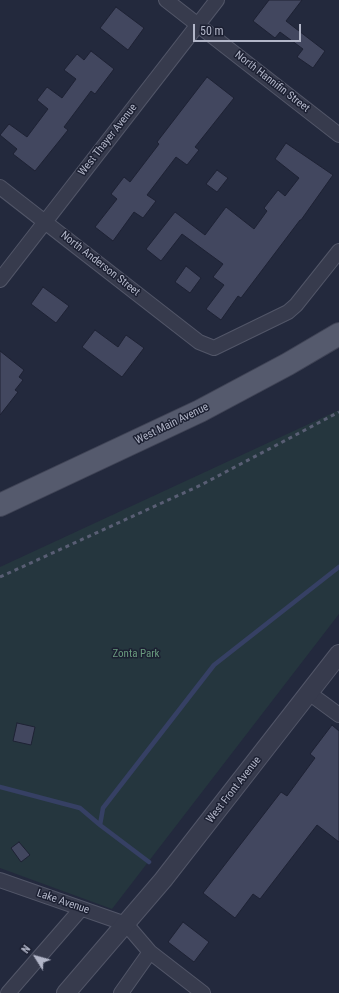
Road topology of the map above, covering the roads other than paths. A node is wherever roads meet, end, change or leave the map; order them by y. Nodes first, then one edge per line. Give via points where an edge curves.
1 (166, 0) edge
2 (217, 0) edge
3 (198, 25) junction
4 (339, 135) edge
5 (0, 186) edge
6 (45, 222) junction
7 (339, 251) edge
8 (0, 280) edge
9 (339, 334) edge
10 (0, 505) edge
11 (339, 654) edge
12 (309, 692) junction
13 (339, 715) edge
14 (0, 880) edge
15 (82, 909) junction
16 (126, 924) junction
17 (150, 952) junction
18 (8, 993) edge
19 (66, 993) edge
20 (121, 993) edge
21 (202, 993) edge

1 - 3 street, North Hannifin Street
2 - 3 street, West Thayer Avenue
3 - 4 street, North Hannifin Street
3 - 6 street, West Thayer Avenue
5 - 6 street, North Anderson Street
6 - 7 street, North Anderson Street via 199,342 214,348 288,312
6 - 8 street, West Thayer Avenue
9 - 10 main road, West Main Avenue via 200,411
11 - 12 street, West Front Avenue
12 - 13 street
12 - 16 street, West Front Avenue
14 - 15 street, Lake Avenue
15 - 16 street, Lake Avenue
15 - 18 street
16 - 17 street
16 - 19 street, West Front Avenue
17 - 20 street
17 - 21 street

